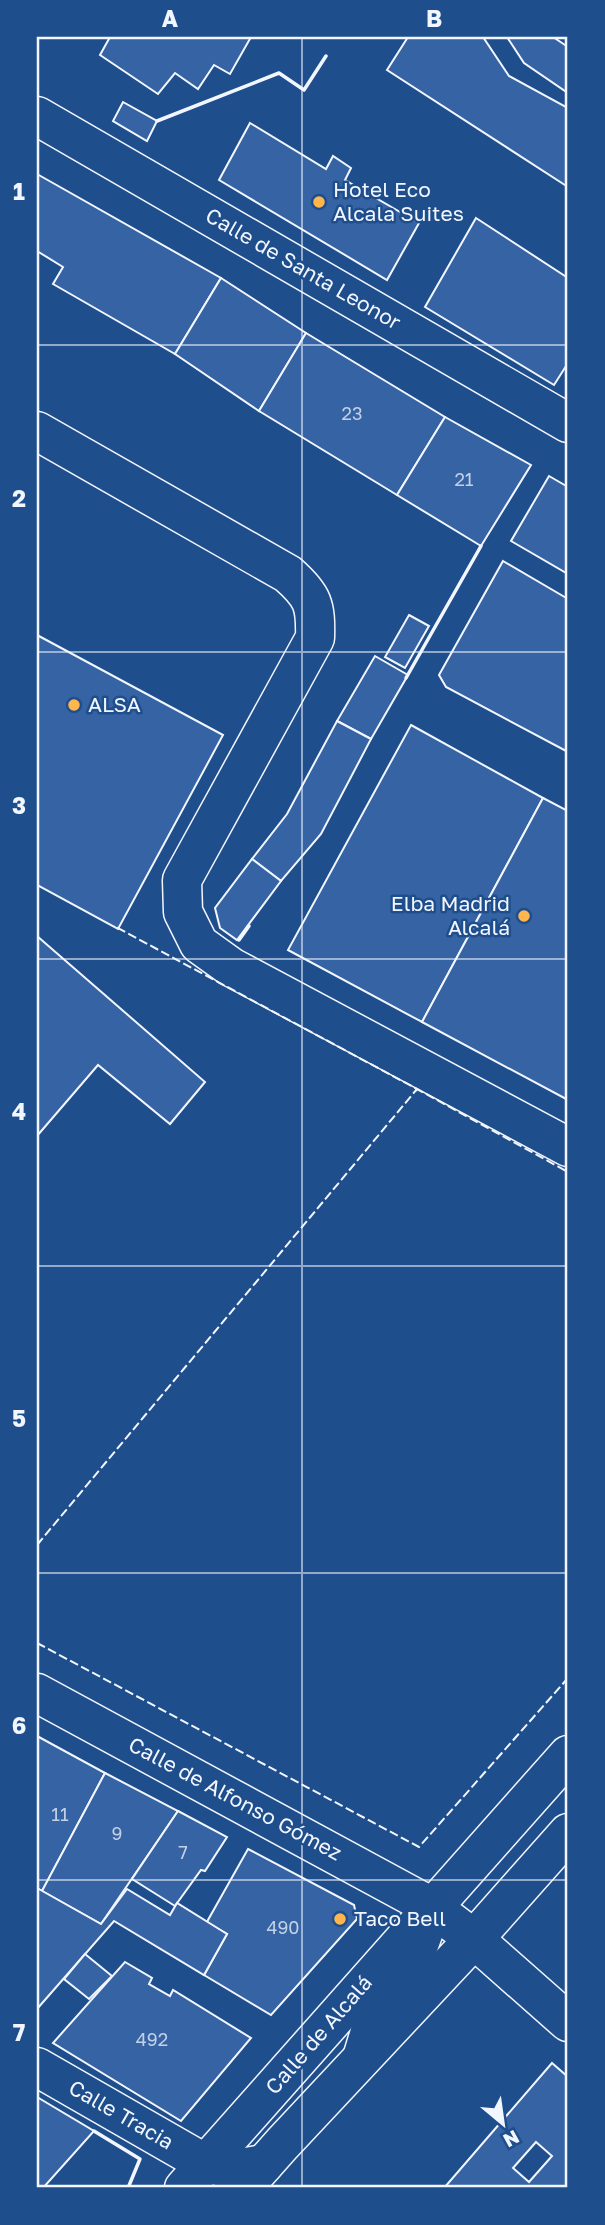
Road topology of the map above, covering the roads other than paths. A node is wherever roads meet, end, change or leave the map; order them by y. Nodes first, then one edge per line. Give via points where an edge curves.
1 (37, 116) edge
2 (565, 414) edge
3 (37, 431) edge
4 (568, 1147) edge
5 (37, 1693) edge
6 (568, 1755) edge
7 (568, 1833) edge
8 (432, 1907) junction
9 (474, 1940) junction
10 (568, 2022) edge
11 (362, 2058) junction
12 (37, 2067) edge
13 (195, 2176) edge
14 (254, 2176) edge

1 - 2 street, Calle de Santa Leonor
3 - 4 street via 288,574 307,592 316,612 315,638 183,880 183,912 199,944 230,967
5 - 8 street, Calle de Alfonso Gómez
6 - 8 street, Calle de Alcalá
7 - 9 street, Calle de Alcalá
8 - 9 street
8 - 11 street, Calle de Alcalá via 408,1975 375,2015
8 - 13 street, Calle de Alcalá
9 - 10 street
9 - 11 street, Calle de Alcalá
11 - 14 street, Calle de Alcalá
12 - 13 street, Calle Tracia
13 - 14 street, Calle de Alcalá via 235,2169

